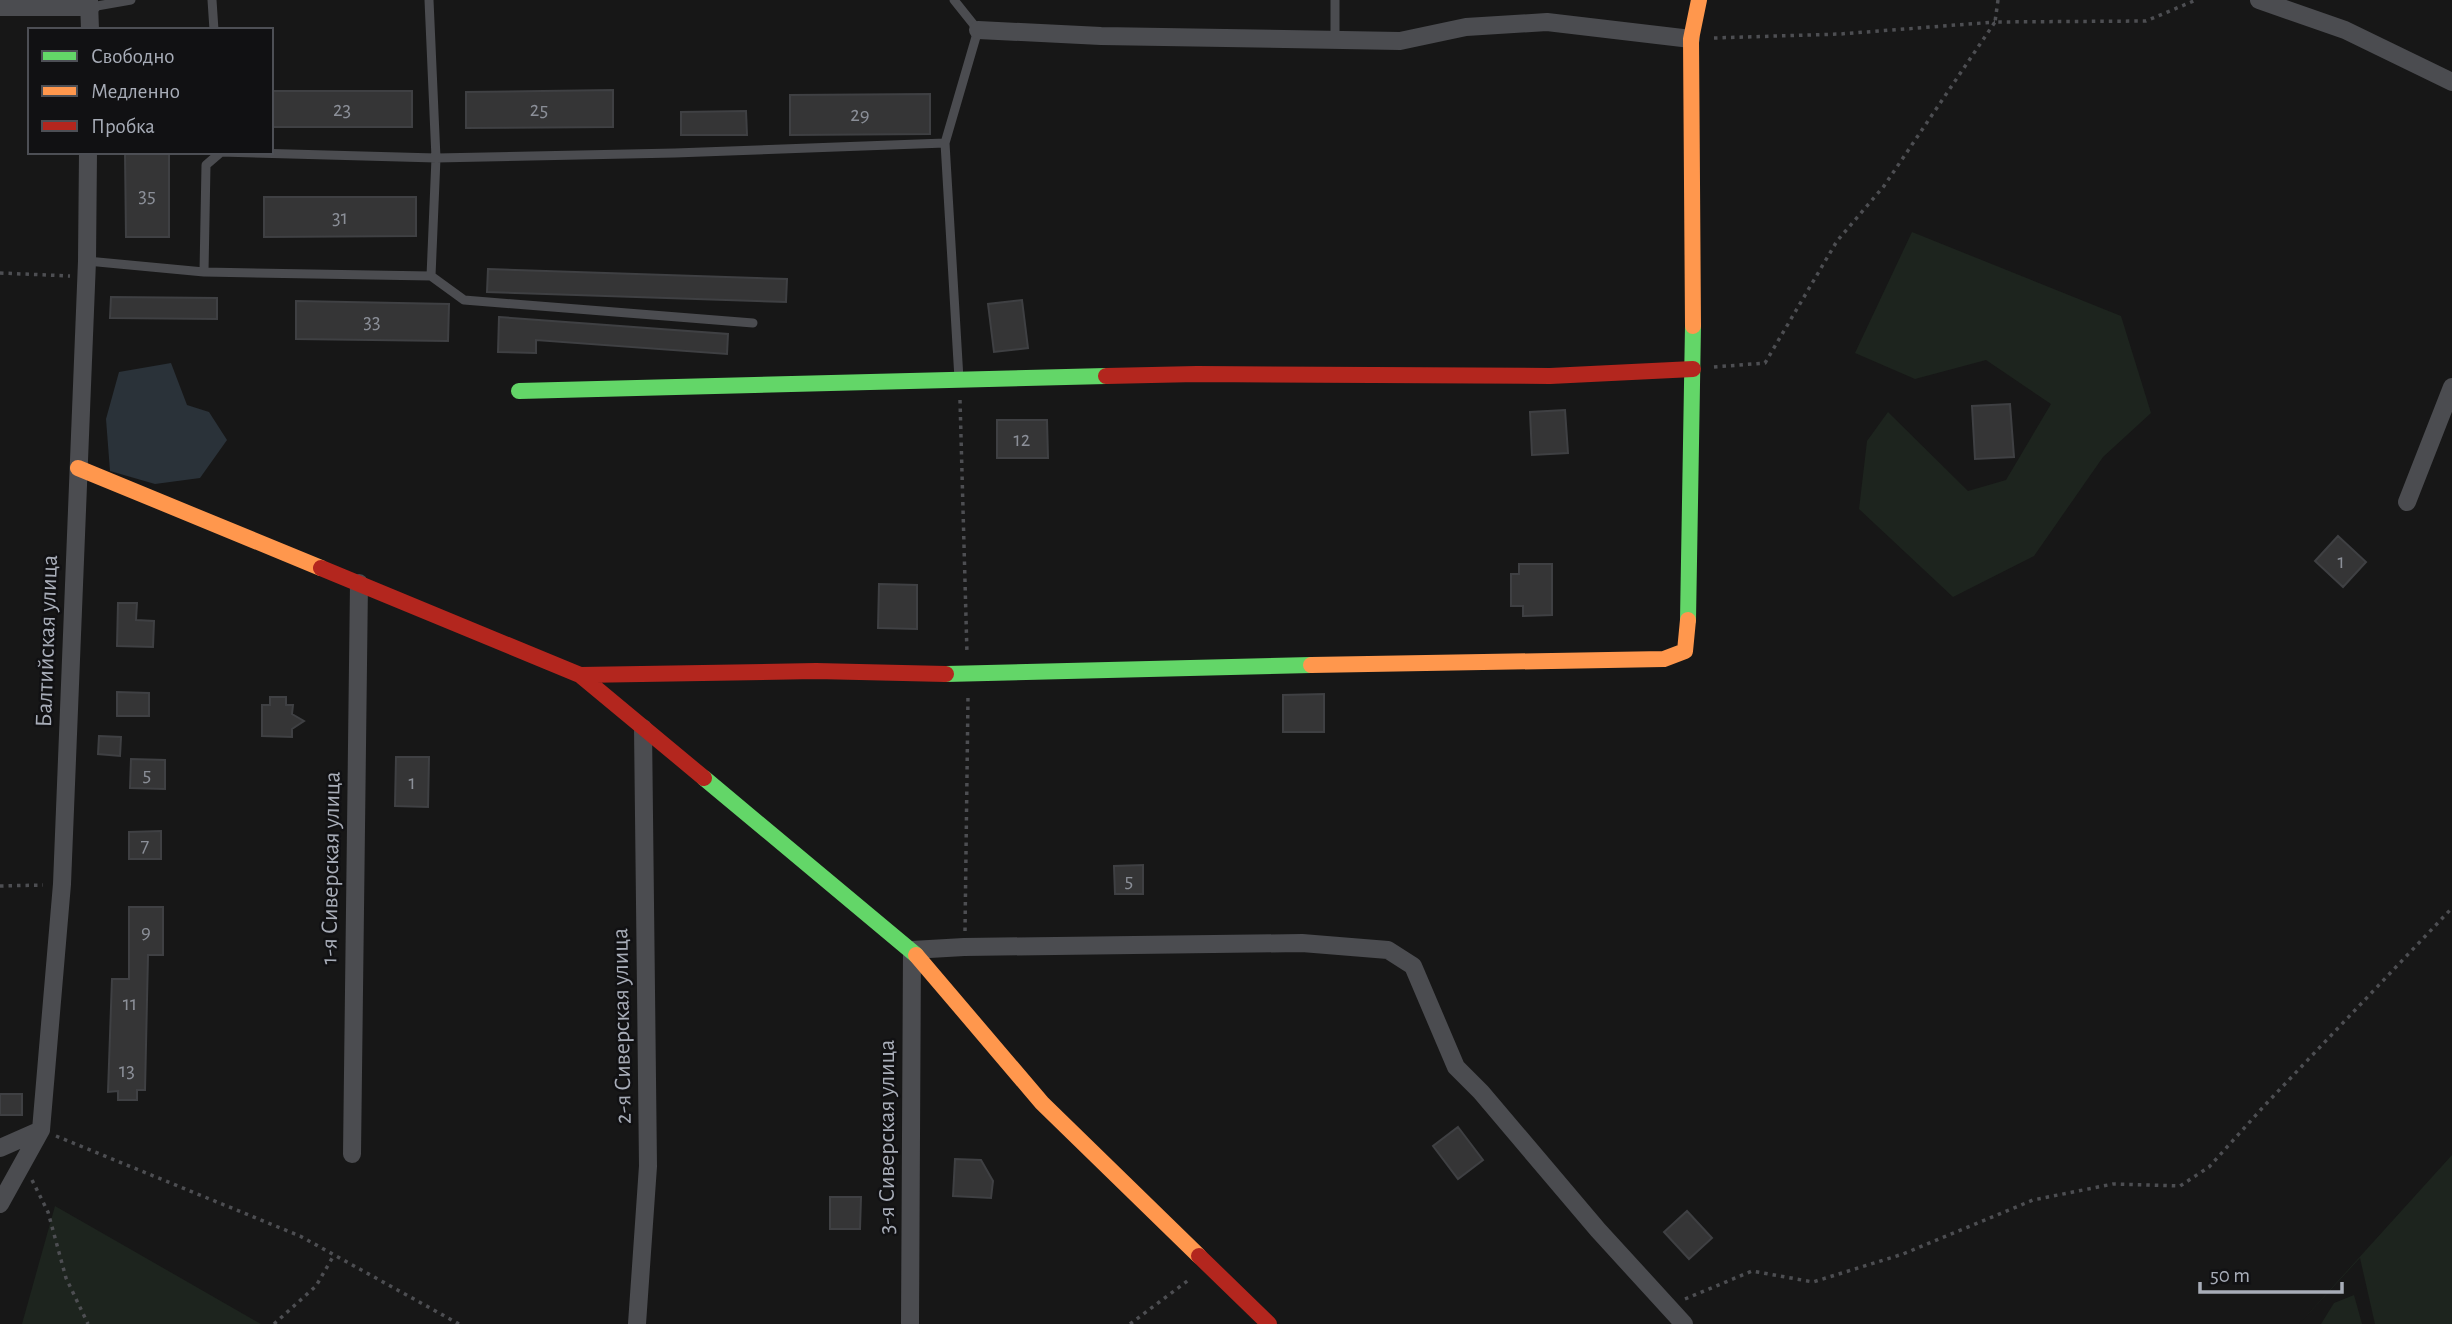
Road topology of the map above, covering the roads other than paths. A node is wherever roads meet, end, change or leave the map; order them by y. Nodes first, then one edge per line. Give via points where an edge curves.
1 (131, 0) edge
2 (212, 0) edge
3 (429, 0) edge
4 (954, 0) edge
5 (1335, 0) edge
6 (1699, 0) edge
7 (2259, 0) edge
8 (57, 3) edge
9 (90, 3) edge
10 (0, 7) edge
11 (90, 28) edge
12 (214, 28) edge
13 (978, 30) junction
14 (1335, 39) junction
15 (1691, 39) junction
16 (2452, 82) edge
17 (945, 143) junction
18 (88, 154) edge
19 (219, 154) edge
20 (263, 154) edge
21 (436, 158) junction
22 (86, 269) junction
23 (204, 272) junction
24 (431, 276) junction
25 (753, 323) dead end
26 (1693, 369) junction
27 (959, 380) junction
28 (2452, 387) edge
29 (519, 391) dead end
30 (78, 468) junction
31 (2407, 502) dead end
32 (359, 583) junction
33 (580, 675) junction
34 (643, 728) junction
35 (912, 950) junction
36 (41, 1130) junction
37 (0, 1148) edge
38 (352, 1154) dead end
39 (0, 1204) edge
40 (637, 1324) edge
41 (910, 1324) edge
42 (1269, 1324) edge
43 (1684, 1324) edge

1 - 9 lane
2 - 12 lane
3 - 21 lane
4 - 13 lane
5 - 14 lane
6 - 15 street
7 - 16 street via 2345,30
8 - 9 street
8 - 10 street
9 - 11 street
13 - 14 street
13 - 17 lane
14 - 15 street via 1400,41 1466,27 1547,22
15 - 26 street
17 - 21 lane
17 - 27 lane
18 - 22 street, Балтийская улица
19 - 23 lane via 206,165
20 - 21 lane
21 - 24 lane
22 - 23 lane
22 - 30 street, Балтийская улица
23 - 24 lane
24 - 25 lane via 464,300
26 - 27 street via 1550,376 1197,374
26 - 33 street via 1688,634 1685,651 1664,659 968,675 816,671
27 - 29 street
28 - 31 street
30 - 32 street
30 - 36 street, Балтийская улица via 62,884
32 - 33 street
32 - 38 street, 1-я Сиверская улица
33 - 34 street
34 - 35 street
34 - 40 street, 2-я Сиверская улица via 648,1166
35 - 41 street, 3-я Сиверская улица
35 - 42 street via 1042,1103
35 - 43 street via 1302,943 1388,950 1413,966 1456,1067
36 - 37 street
36 - 39 street

